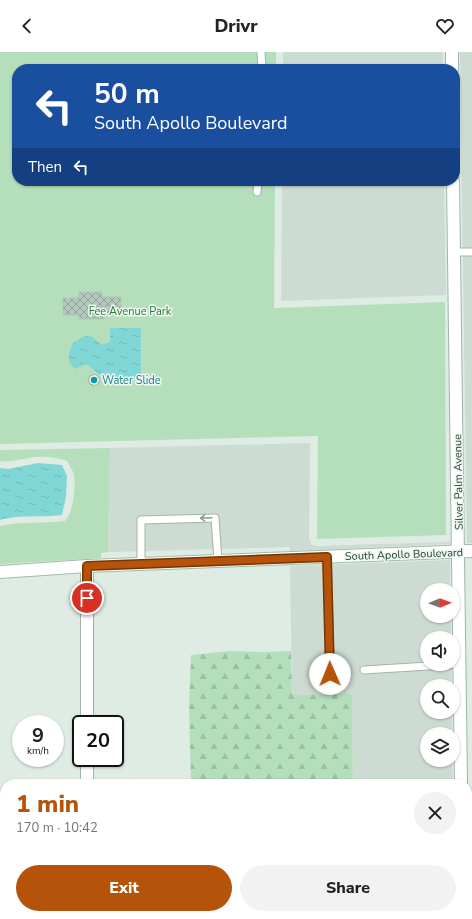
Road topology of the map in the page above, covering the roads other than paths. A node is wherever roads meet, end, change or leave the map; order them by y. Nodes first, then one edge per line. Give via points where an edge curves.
1 (261, 52) edge
2 (452, 52) edge
3 (262, 64) edge
4 (452, 64) edge
5 (258, 186) edge
6 (453, 186) edge
7 (257, 192) dead end
8 (454, 252) junction
9 (472, 252) edge
10 (472, 551) edge
11 (459, 552) junction
12 (327, 557) junction
13 (218, 561) junction
14 (141, 564) junction
15 (87, 566) junction
16 (0, 572) edge
17 (460, 631) edge
18 (460, 664) edge
19 (420, 666) edge
20 (364, 670) dead end
21 (331, 689) dead end
22 (87, 715) edge
23 (87, 767) edge
24 (87, 779) edge
25 (461, 779) edge

1 - 3 lane
2 - 4 street
5 - 7 lane
6 - 8 street, Silver Palm Avenue
8 - 9 lane
8 - 11 street, Silver Palm Avenue
10 - 11 street, South Apollo Boulevard
11 - 12 street, South Apollo Boulevard
11 - 17 street, Silver Palm Avenue
12 - 13 street, South Apollo Boulevard
12 - 21 lane
13 - 14 street, South Apollo Boulevard
13 -> 14 lane via 215,518 141,520
14 - 15 street, South Apollo Boulevard
15 - 16 street, South Apollo Boulevard
15 - 22 street
18 - 25 street, Silver Palm Avenue
19 - 20 lane
23 - 24 street

